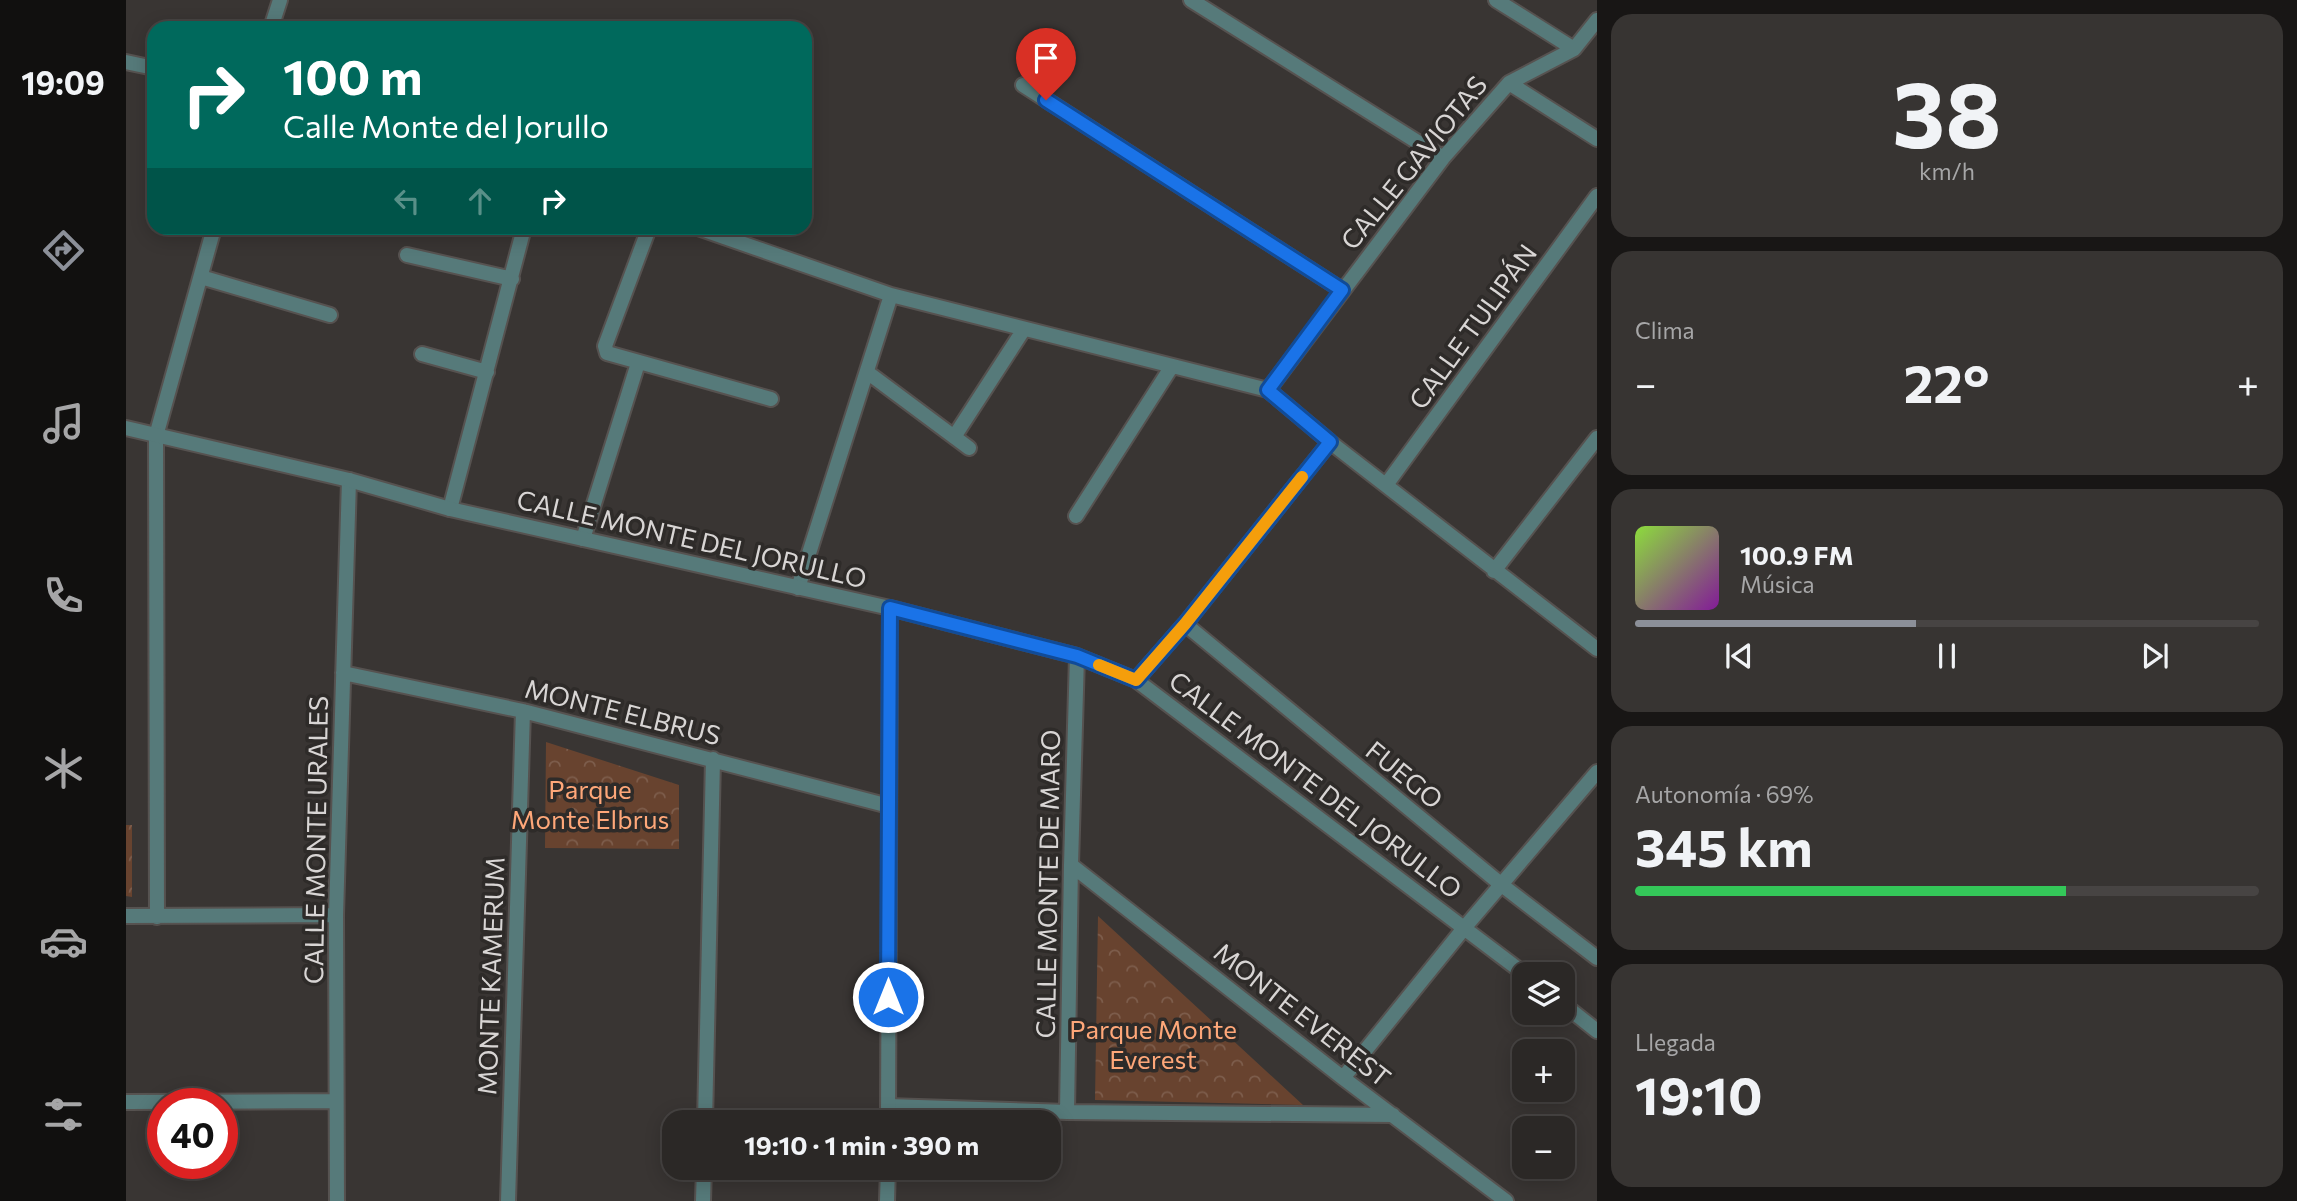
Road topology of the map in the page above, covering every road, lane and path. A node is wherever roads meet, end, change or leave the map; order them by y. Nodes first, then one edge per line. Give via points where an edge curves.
1 (280, 0) edge
2 (1191, 0) edge
3 (1496, 0) edge
4 (1597, 20) edge
5 (273, 21) edge
6 (1574, 49) junction
7 (126, 62) edge
8 (147, 66) edge
9 (1509, 83) junction
10 (1023, 85) dead end
11 (1597, 139) edge
12 (1443, 158) junction
13 (1597, 196) edge
14 (212, 235) edge
15 (522, 235) edge
16 (646, 235) edge
17 (718, 235) edge
18 (407, 256) dead end
19 (201, 277) junction
20 (512, 279) junction
21 (1342, 290) junction
22 (891, 295) junction
23 (330, 315) dead end
24 (1024, 329) junction
25 (422, 354) dead end
26 (638, 363) junction
27 (1172, 366) junction
28 (487, 372) junction
29 (867, 372) junction
30 (1268, 390) junction
31 (771, 399) dead end
32 (126, 428) edge
33 (156, 436) junction
34 (954, 437) junction
35 (1597, 438) edge
36 (1330, 442) junction
37 (970, 448) dead end
38 (349, 480) junction
39 (1386, 485) junction
40 (450, 509) junction
41 (1076, 516) dead end
42 (583, 539) junction
43 (1494, 571) junction
44 (798, 588) junction
45 (890, 608) junction
46 (1185, 624) junction
47 (1597, 649) edge
48 (1077, 656) junction
49 (343, 673) junction
50 (1136, 680) junction
51 (523, 711) junction
52 (713, 759) junction
53 (1597, 772) edge
54 (889, 806) junction
55 (1071, 864) junction
56 (1503, 886) junction
57 (336, 915) junction
58 (126, 916) edge
59 (157, 917) junction
60 (1465, 927) junction
61 (1597, 958) edge
62 (1512, 964) edge
63 (1575, 1014) edge
64 (1597, 1031) edge
65 (1343, 1078) junction
66 (337, 1101) junction
67 (126, 1102) edge
68 (888, 1106) junction
69 (705, 1110) edge
70 (888, 1110) edge
71 (1067, 1112) junction
72 (1393, 1115) junction
73 (704, 1180) edge
74 (888, 1180) edge
75 (337, 1201) edge
76 (508, 1201) edge
77 (703, 1201) edge
78 (887, 1201) edge
79 (1506, 1201) edge

1 - 5 street
2 - 12 street
3 - 6 street
4 - 6 street
6 - 9 street
7 - 8 street
9 - 11 street, CALLE GAVIOTAS
9 - 12 street, CALLE GAVIOTAS
10 - 21 street
12 - 21 street, CALLE GAVIOTAS
13 - 39 street, CALLE TULIPÁN
14 - 19 street
15 - 20 street
16 - 26 street via 605,346 607,353
17 - 22 street
18 - 20 street
19 - 23 street
19 - 33 street
20 - 28 street
21 - 30 street, CALLE GAVIOTAS
22 - 24 street
22 - 29 street
24 - 27 street
24 - 34 street
25 - 28 street
26 - 31 street
26 - 42 street
27 - 30 street
27 - 41 street
28 - 40 street
29 - 34 street
29 - 44 street
30 - 36 street
32 - 33 street, CALLE MONTE DEL JORULLO
33 - 38 street, CALLE MONTE DEL JORULLO
33 - 59 street
34 - 37 street
35 - 43 street
36 - 39 street
36 - 46 street
38 - 40 street, CALLE MONTE DEL JORULLO
38 - 49 street, CALLE MONTE URALES
39 - 43 street
40 - 42 street, CALLE MONTE DEL JORULLO
42 - 44 street, CALLE MONTE DEL JORULLO
43 - 47 street
44 - 45 street, CALLE MONTE DEL JORULLO
45 - 48 street, CALLE MONTE DEL JORULLO
45 - 54 street
46 - 50 street
46 - 56 street, FUEGO
48 - 50 street, CALLE MONTE DEL JORULLO
48 - 55 street, CALLE MONTE DE MARO
49 - 51 street, MONTE ELBRUS
49 - 57 street, CALLE MONTE URALES
50 - 60 street, CALLE MONTE DEL JORULLO
51 - 52 street, MONTE ELBRUS
51 - 76 street, MONTE KAMERUM
52 - 54 street, MONTE ELBRUS
52 - 69 street
53 - 56 street
54 - 68 street
55 - 65 street, MONTE EVEREST
55 - 71 street, CALLE MONTE DE MARO
56 - 60 street
56 - 61 street, FUEGO
57 - 59 street
57 - 66 street, CALLE MONTE URALES
58 - 59 street
60 - 62 street, CALLE MONTE DEL JORULLO
60 - 65 street
63 - 64 street
65 - 72 street, MONTE EVEREST
66 - 67 street
66 - 75 street, CALLE MONTE URALES
68 - 70 street
68 - 71 street
71 - 72 street
72 - 79 street, MONTE EVEREST
73 - 77 street
74 - 78 street

